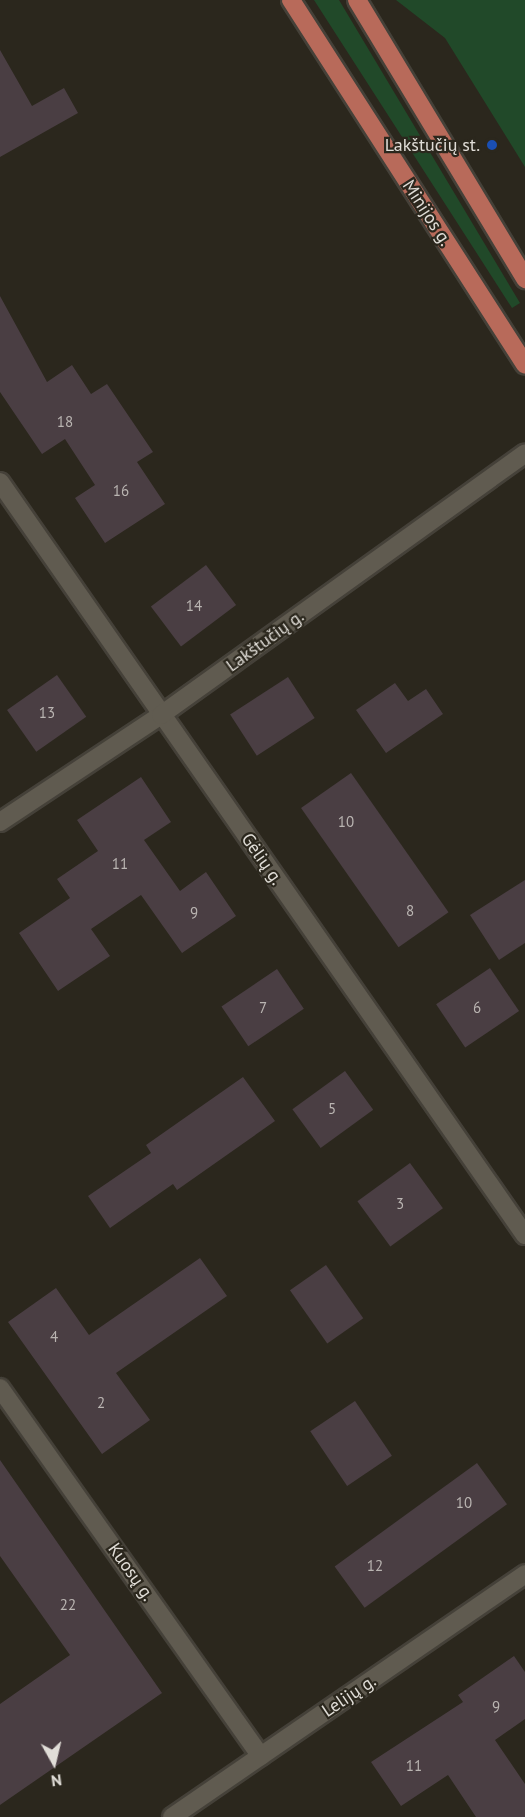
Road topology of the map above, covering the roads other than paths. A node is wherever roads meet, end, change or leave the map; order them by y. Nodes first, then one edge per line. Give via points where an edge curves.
1 (291, 0) edge
2 (357, 0) edge
3 (525, 279) edge
4 (525, 364) edge
5 (525, 453) edge
6 (0, 482) edge
7 (161, 715) junction
8 (0, 822) edge
9 (525, 1235) edge
10 (0, 1388) edge
11 (525, 1574) edge
12 (261, 1756) junction
13 (194, 1811) edge
14 (172, 1817) edge

1 - 4 main road, Minijos g.
2 - 3 main road
5 - 7 street, Lakštučių g.
6 - 7 street, Gėlių g.
7 - 8 street, Lakštučių g.
7 - 9 street, Gėlių g.
10 - 12 street, Kuosų g.
11 - 12 street, Lelijų g.
12 - 13 street, Lelijų g.
13 - 14 street, Lelijų g.

